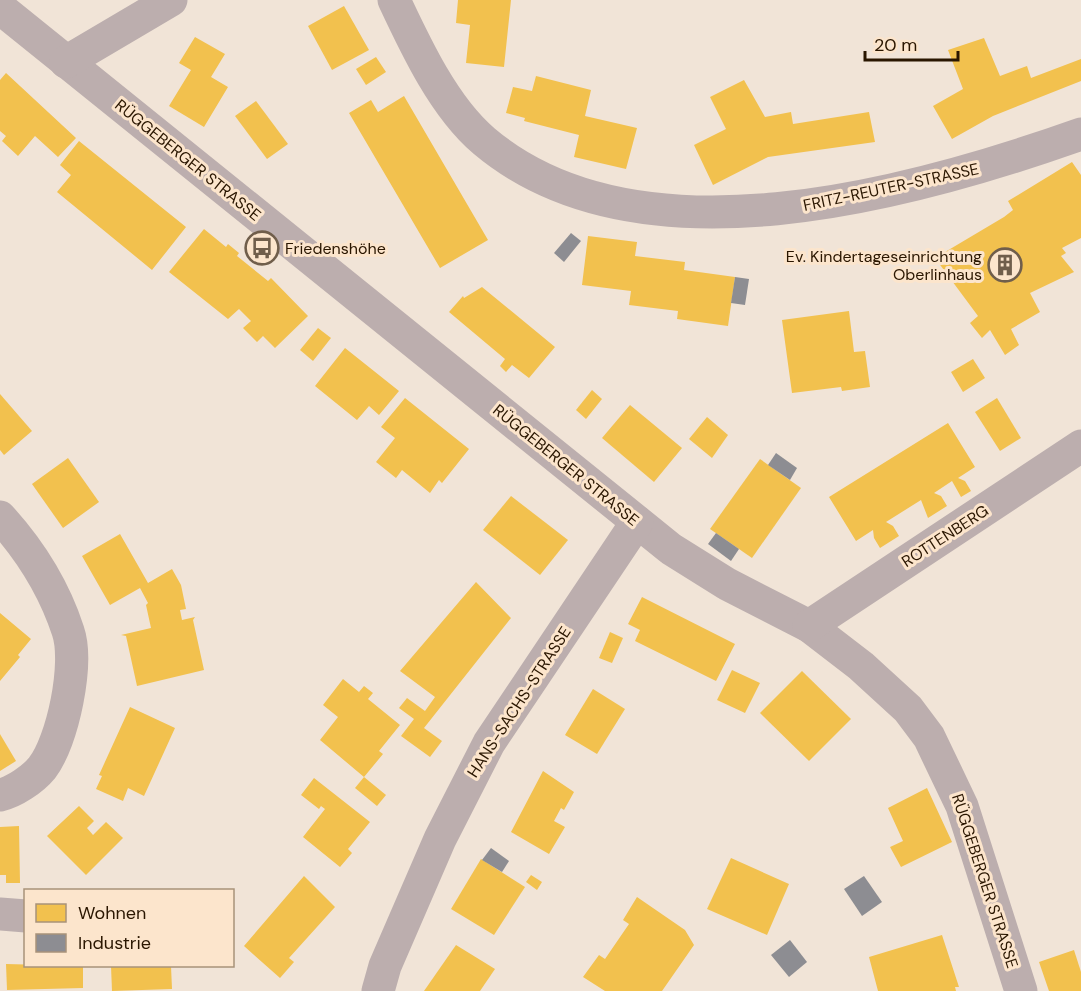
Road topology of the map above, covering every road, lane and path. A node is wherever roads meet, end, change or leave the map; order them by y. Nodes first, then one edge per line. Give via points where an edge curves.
1 (171, 0) edge
2 (394, 0) edge
3 (0, 8) edge
4 (66, 62) junction
5 (1081, 134) edge
6 (1081, 446) edge
7 (0, 517) edge
8 (637, 522) junction
9 (809, 626) junction
10 (0, 795) edge
11 (0, 914) edge
12 (24, 916) edge
13 (378, 991) edge
14 (1021, 991) edge

1 - 4 street
2 - 5 street, FRITZ-REUTER-STRASSE via 437,81 483,140 532,174 588,196 640,206 709,212 789,209 999,164
3 - 4 street, RÜGGEBERGER STRASSE
4 - 8 street, RÜGGEBERGER STRASSE
6 - 9 street, ROTTENBERG
7 - 10 street via 21,540 49,585 69,633 73,667 51,754 40,770 10,793
8 - 9 street, RÜGGEBERGER STRASSE via 707,573
8 - 13 street, HANS-SACHS-STRASSE via 489,743 440,839
9 - 14 street, RÜGGEBERGER STRASSE via 908,708 929,737 962,806
11 - 12 street

